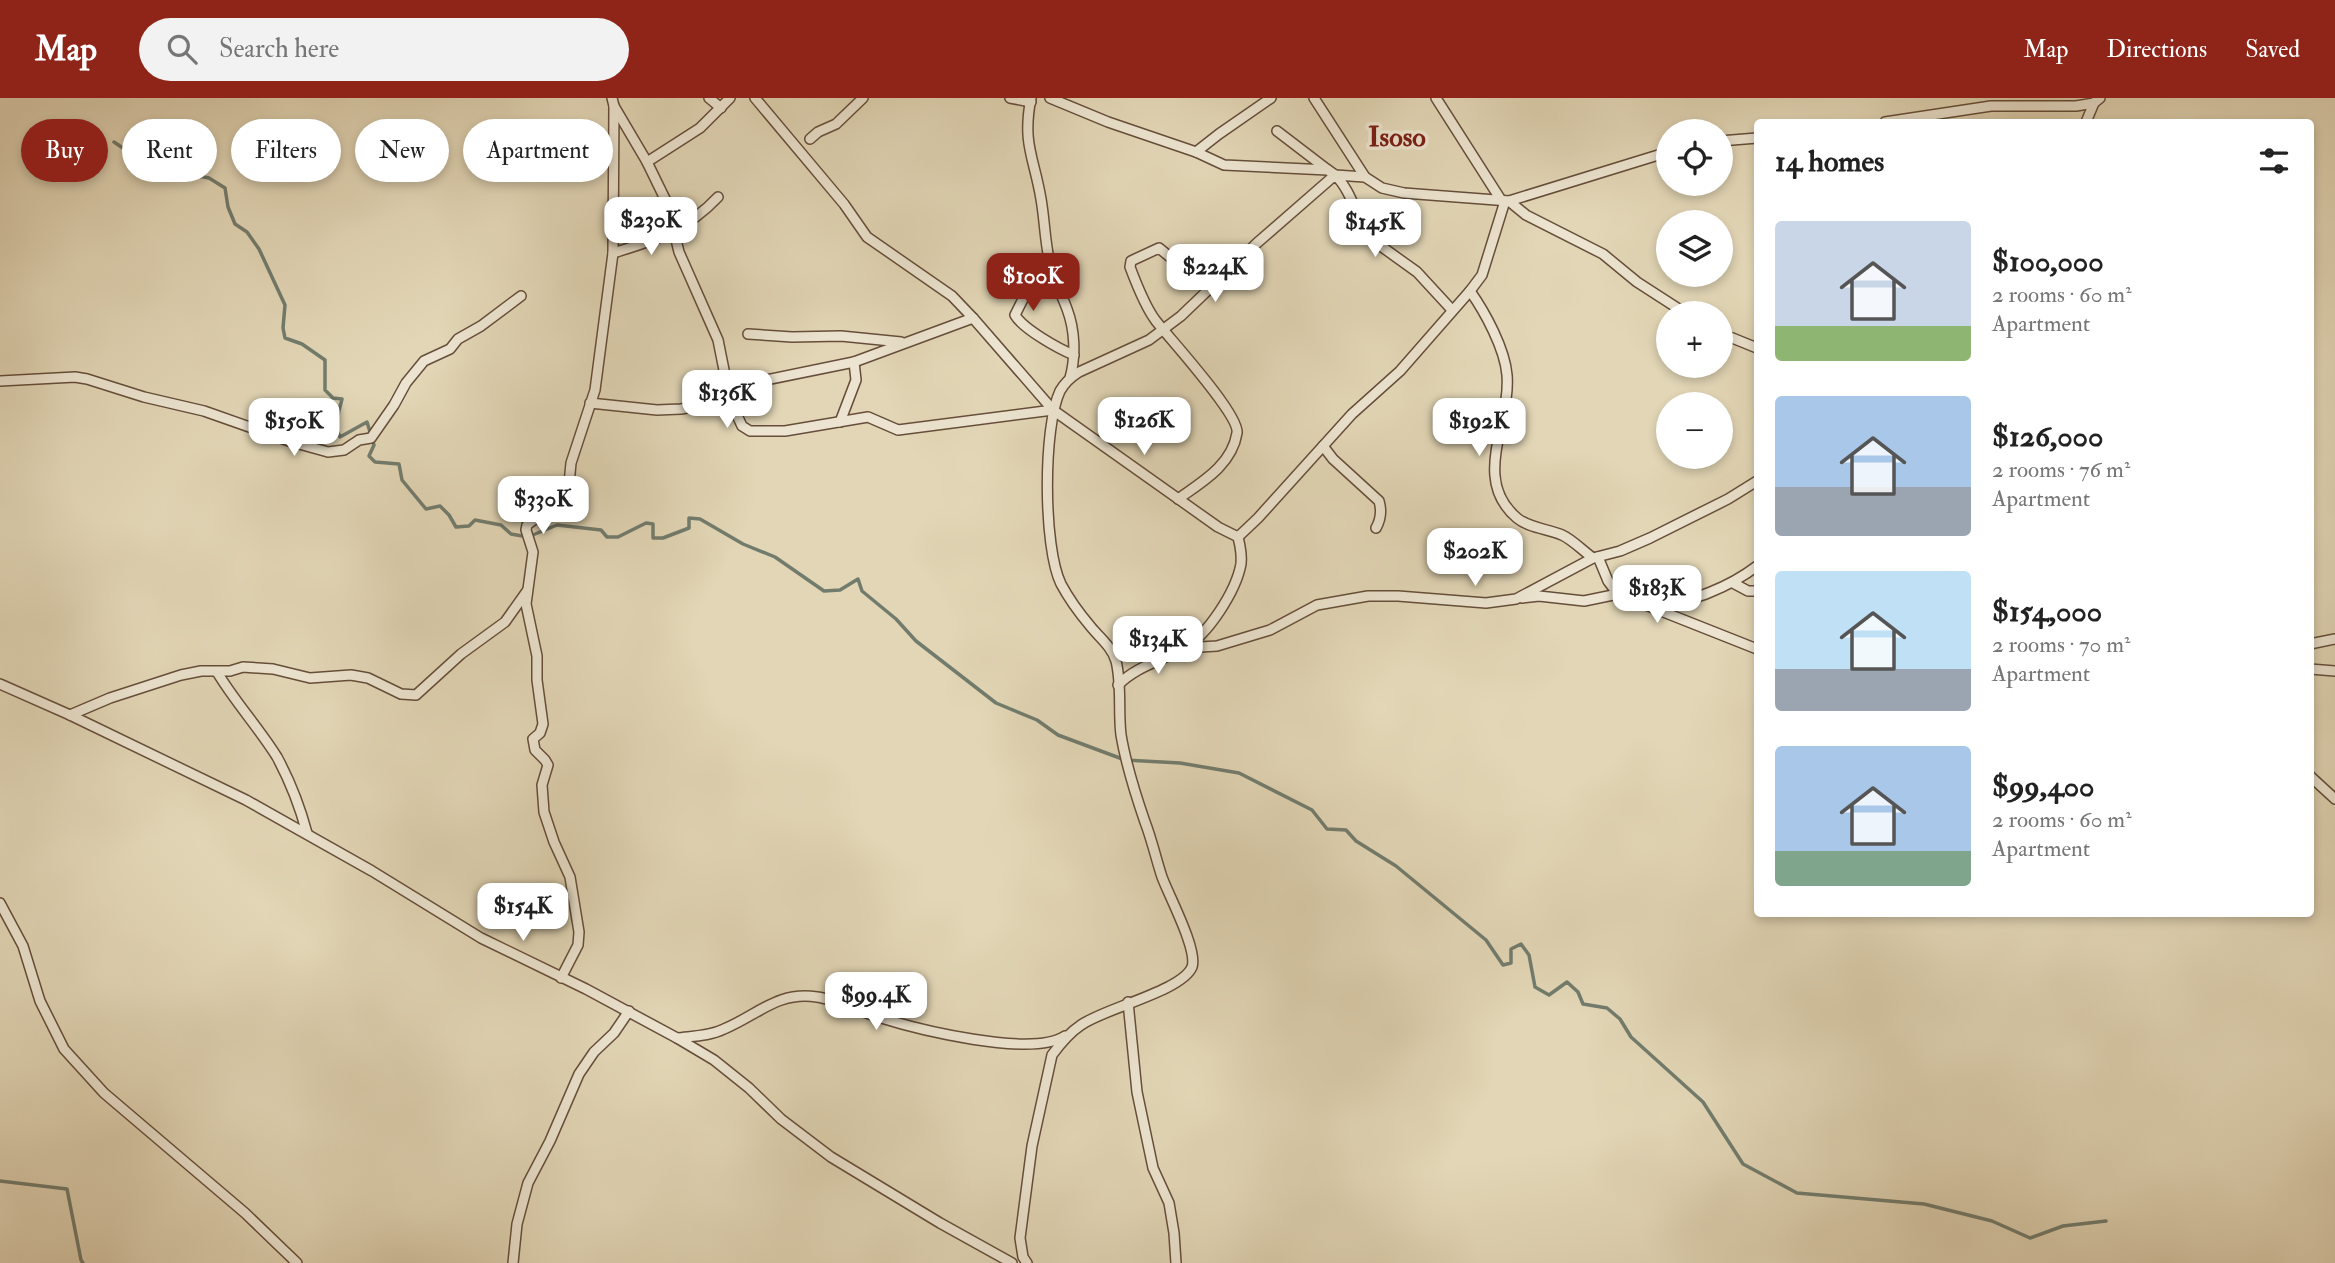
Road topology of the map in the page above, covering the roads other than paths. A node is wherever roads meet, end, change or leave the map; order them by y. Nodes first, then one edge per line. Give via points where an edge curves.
1 (709, 98) edge
2 (730, 98) edge
3 (755, 98) edge
4 (863, 98) edge
5 (1010, 98) edge
6 (1049, 98) edge
7 (1073, 98) edge
8 (1271, 98) edge
9 (1314, 98) edge
10 (1436, 98) edge
11 (1031, 100) edge
12 (2097, 100) edge
13 (613, 102) edge
14 (1063, 104) junction
15 (721, 108) junction
16 (1905, 119) edge
17 (2088, 119) edge
18 (1277, 131) dead end
19 (1754, 138) edge
20 (810, 139) dead end
21 (1733, 140) edge
22 (1196, 152) junction
23 (1656, 156) edge
24 (647, 162) junction
25 (1331, 173) junction
26 (1365, 177) junction
27 (718, 197) dead end
28 (1505, 201) junction
29 (675, 230) junction
30 (613, 253) junction
31 (1049, 257) junction
32 (1176, 262) dead end
33 (1470, 291) junction
34 (521, 296) dead end
35 (1666, 301) edge
36 (1452, 310) junction
37 (973, 318) junction
38 (1163, 328) junction
39 (748, 334) dead end
40 (1733, 338) edge
41 (907, 342) junction
42 (1754, 347) edge
43 (1074, 355) junction
44 (854, 362) junction
45 (1070, 378) junction
46 (0, 380) edge
47 (730, 400) junction
48 (590, 403) junction
49 (1054, 410) junction
50 (840, 422) junction
51 (1323, 446) junction
52 (1754, 483) edge
53 (1178, 499) junction
54 (1376, 528) dead end
55 (1238, 537) junction
56 (1595, 558) junction
57 (1754, 568) edge
58 (1732, 583) junction
59 (527, 591) junction
60 (1754, 591) edge
61 (1618, 594) junction
62 (1516, 599) junction
63 (1658, 609) junction
64 (2335, 639) edge
65 (2314, 643) edge
66 (1754, 648) edge
67 (1184, 649) junction
68 (2314, 669) edge
69 (2335, 671) edge
70 (217, 672) junction
71 (0, 684) edge
72 (1118, 685) junction
73 (70, 715) junction
74 (2314, 780) edge
75 (2335, 799) edge
76 (307, 833) junction
77 (0, 903) edge
78 (561, 978) junction
79 (1128, 1003) junction
80 (629, 1011) junction
81 (1071, 1032) junction
82 (677, 1038) junction
83 (297, 1263) edge
84 (513, 1263) edge
85 (1012, 1263) edge
86 (1027, 1263) edge
87 (1176, 1263) edge

1 - 15 street
2 - 15 street
3 - 37 street via 867,237 952,296
4 - 20 street via 836,124
5 - 11 street
6 - 14 street
7 - 14 street
8 - 22 street
9 - 26 street
10 - 28 street
11 - 31 street via 1028,148 1041,195
12 - 16 street via 2076,106 1991,106
12 - 17 street
13 - 24 street
13 - 30 street
14 - 22 street
15 - 24 street via 700,128
18 - 25 street
19 - 21 street
22 - 25 street via 1224,165
23 - 28 street
24 - 29 street
25 - 26 street
25 - 36 street via 1356,208 1365,233 1411,267
25 - 38 street
26 - 28 street via 1382,188 1404,193
27 - 29 street
28 - 33 street via 1482,275
28 - 35 street via 1603,254
29 - 30 street
29 - 47 street via 685,268 718,340
30 - 48 street via 599,369
31 - 43 street via 1068,311
31 - 43 street via 1015,315
32 - 38 street via 1159,248 1131,261 1154,319
33 - 36 street
33 - 56 street via 1488,320 1507,371 1493,463 1498,494 1518,519 1564,536
34 - 46 street via 450,349 424,361 371,438 344,450 309,447 204,411 75,377
36 - 51 street via 1400,371 1367,398
37 - 41 street
37 - 49 street
38 - 45 street via 1149,340
38 - 53 street via 1238,430 1231,454 1210,477
39 - 41 street
40 - 42 street
41 - 44 street
43 - 45 street
44 - 47 street via 756,382
44 - 50 street via 856,380
45 - 49 street
47 - 48 street via 657,410
47 - 50 street via 742,426 750,431
48 - 59 street via 564,502 527,525 533,552
49 - 50 street via 898,430 868,417
49 - 53 street
49 - 72 street via 1048,501 1052,552 1060,581 1074,605 1116,660
51 - 54 street via 1379,501
51 - 55 street
52 - 56 street via 1650,538
53 - 55 street
55 - 67 street via 1240,565 1230,592 1211,623
56 - 61 street
56 - 62 street
57 - 58 street
58 - 60 street
58 - 63 street
59 - 70 street via 505,622 416,695 351,675 310,678 272,668 243,667
59 - 78 street via 543,724 533,744 548,765 542,785 544,812 570,877 579,932 578,945
61 - 62 street via 1584,601 1539,596
61 - 63 street
62 - 67 street via 1486,603 1368,596 1317,605 1270,630 1217,646
63 - 66 street
64 - 65 street
67 - 72 street via 1138,669
68 - 69 street
70 - 73 street via 181,675
70 - 76 street via 276,756 299,803
71 - 73 street
72 - 79 street via 1129,778 1193,955 1186,976
73 - 76 street
74 - 75 street
76 - 78 street via 481,938
77 - 83 street via 23,946 40,1001 64,1049 104,1093
78 - 80 street
79 - 81 street
79 - 87 street via 1137,1092 1153,1168 1169,1203
80 - 82 street
80 - 84 street via 579,1074 528,1183
81 - 82 street via 1038,1044 975,1039 895,1022 821,998 790,996 724,1030
81 - 86 street via 1052,1055 1044,1080 1020,1238
82 - 85 street via 726,1069 831,1157

